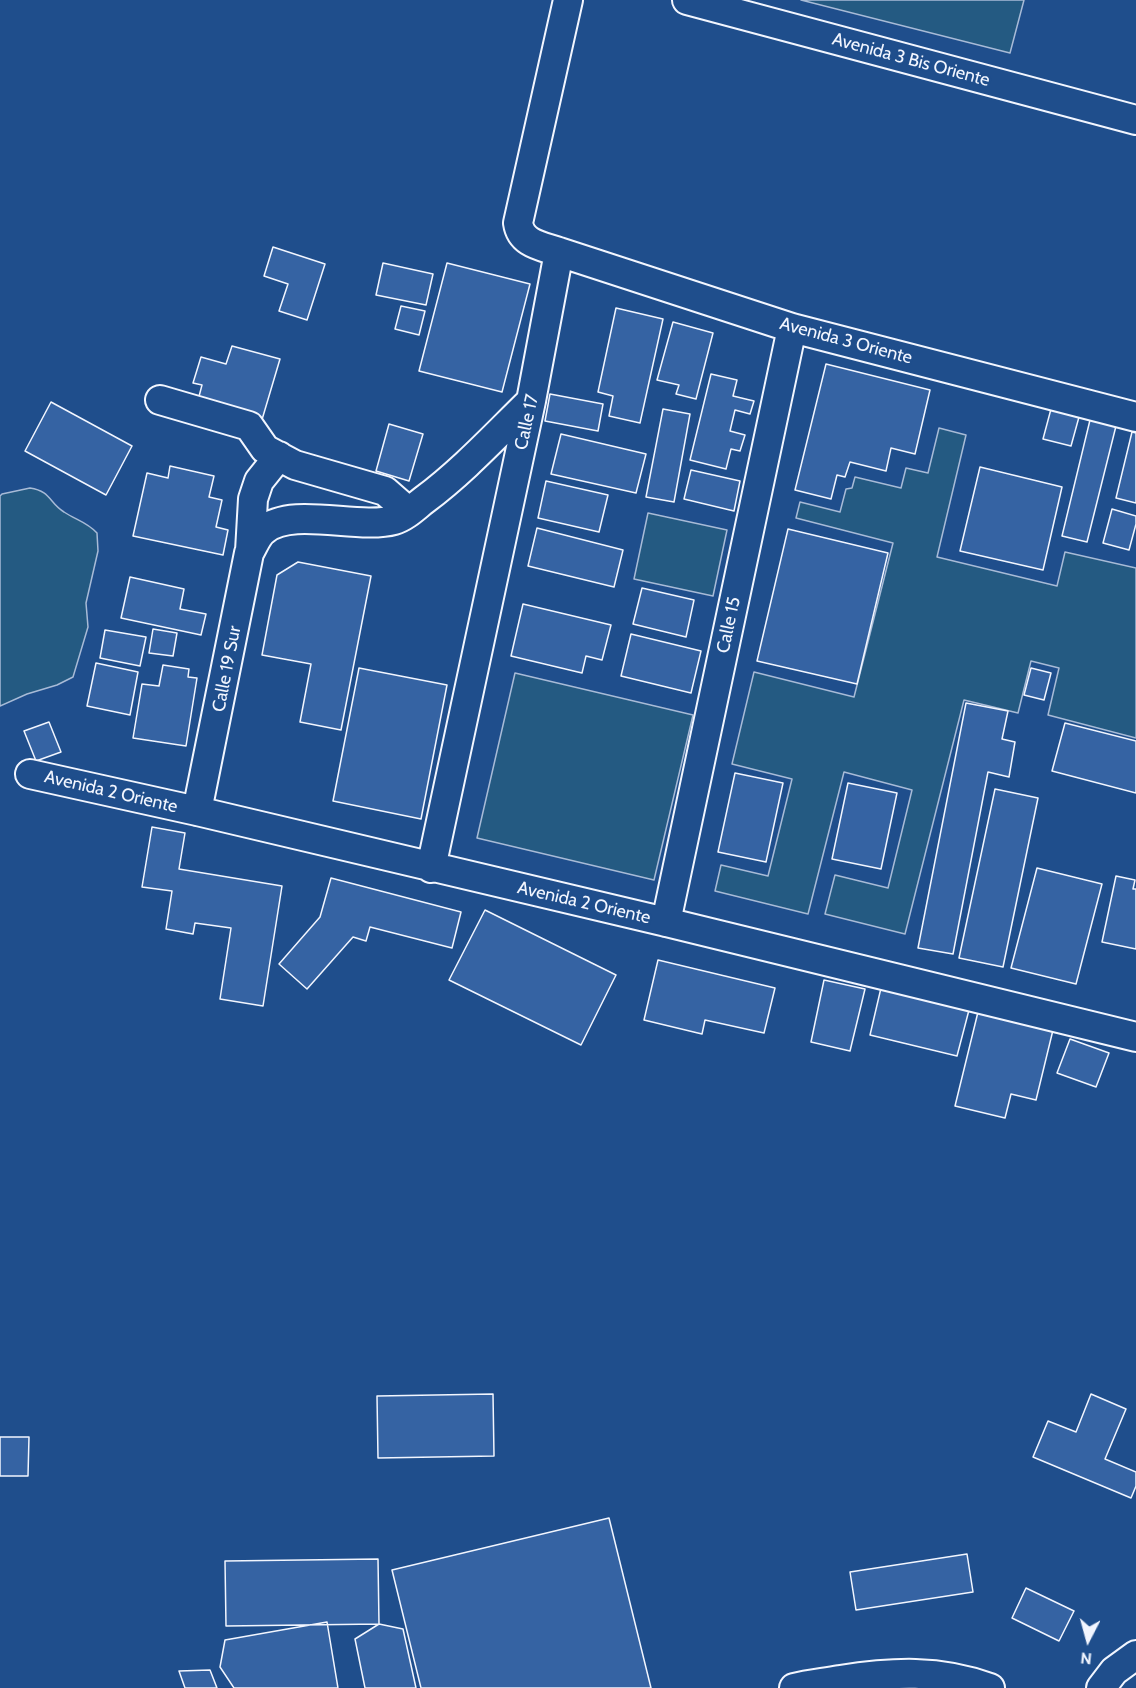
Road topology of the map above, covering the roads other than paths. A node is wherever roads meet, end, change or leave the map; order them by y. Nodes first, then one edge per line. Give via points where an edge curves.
1 (568, 0) edge
2 (687, 0) edge
3 (1136, 120) edge
4 (559, 252) junction
5 (792, 328) junction
6 (160, 400) dead end
7 (531, 401) junction
8 (1136, 417) edge
9 (279, 456) junction
10 (409, 512) junction
11 (257, 541) junction
12 (30, 774) dead end
13 (197, 812) junction
14 (431, 868) junction
15 (666, 922) junction
16 (1136, 1037) edge
17 (794, 1688) edge
18 (990, 1688) edge

1 - 4 street via 518,223 524,238
2 - 3 street, Avenida 3 Bis Oriente
4 - 5 street, Avenida 3 Oriente
4 - 7 street, Calle 17
5 - 8 street, Avenida 3 Oriente
5 - 15 street, Calle 15
6 - 9 street via 249,426 265,449
7 - 10 street via 451,480
7 - 14 street, Calle 17
9 - 10 street via 295,465 385,491
9 - 11 street, Calle 19 Sur via 259,481 253,499
10 - 11 street via 383,522 276,522
11 - 13 street, Calle 19 Sur
12 - 13 street, Avenida 2 Oriente
13 - 14 street, Avenida 2 Oriente
14 - 15 street, Avenida 2 Oriente
15 - 16 street, Avenida 2 Oriente
17 - 18 street via 874,1675 921,1673

